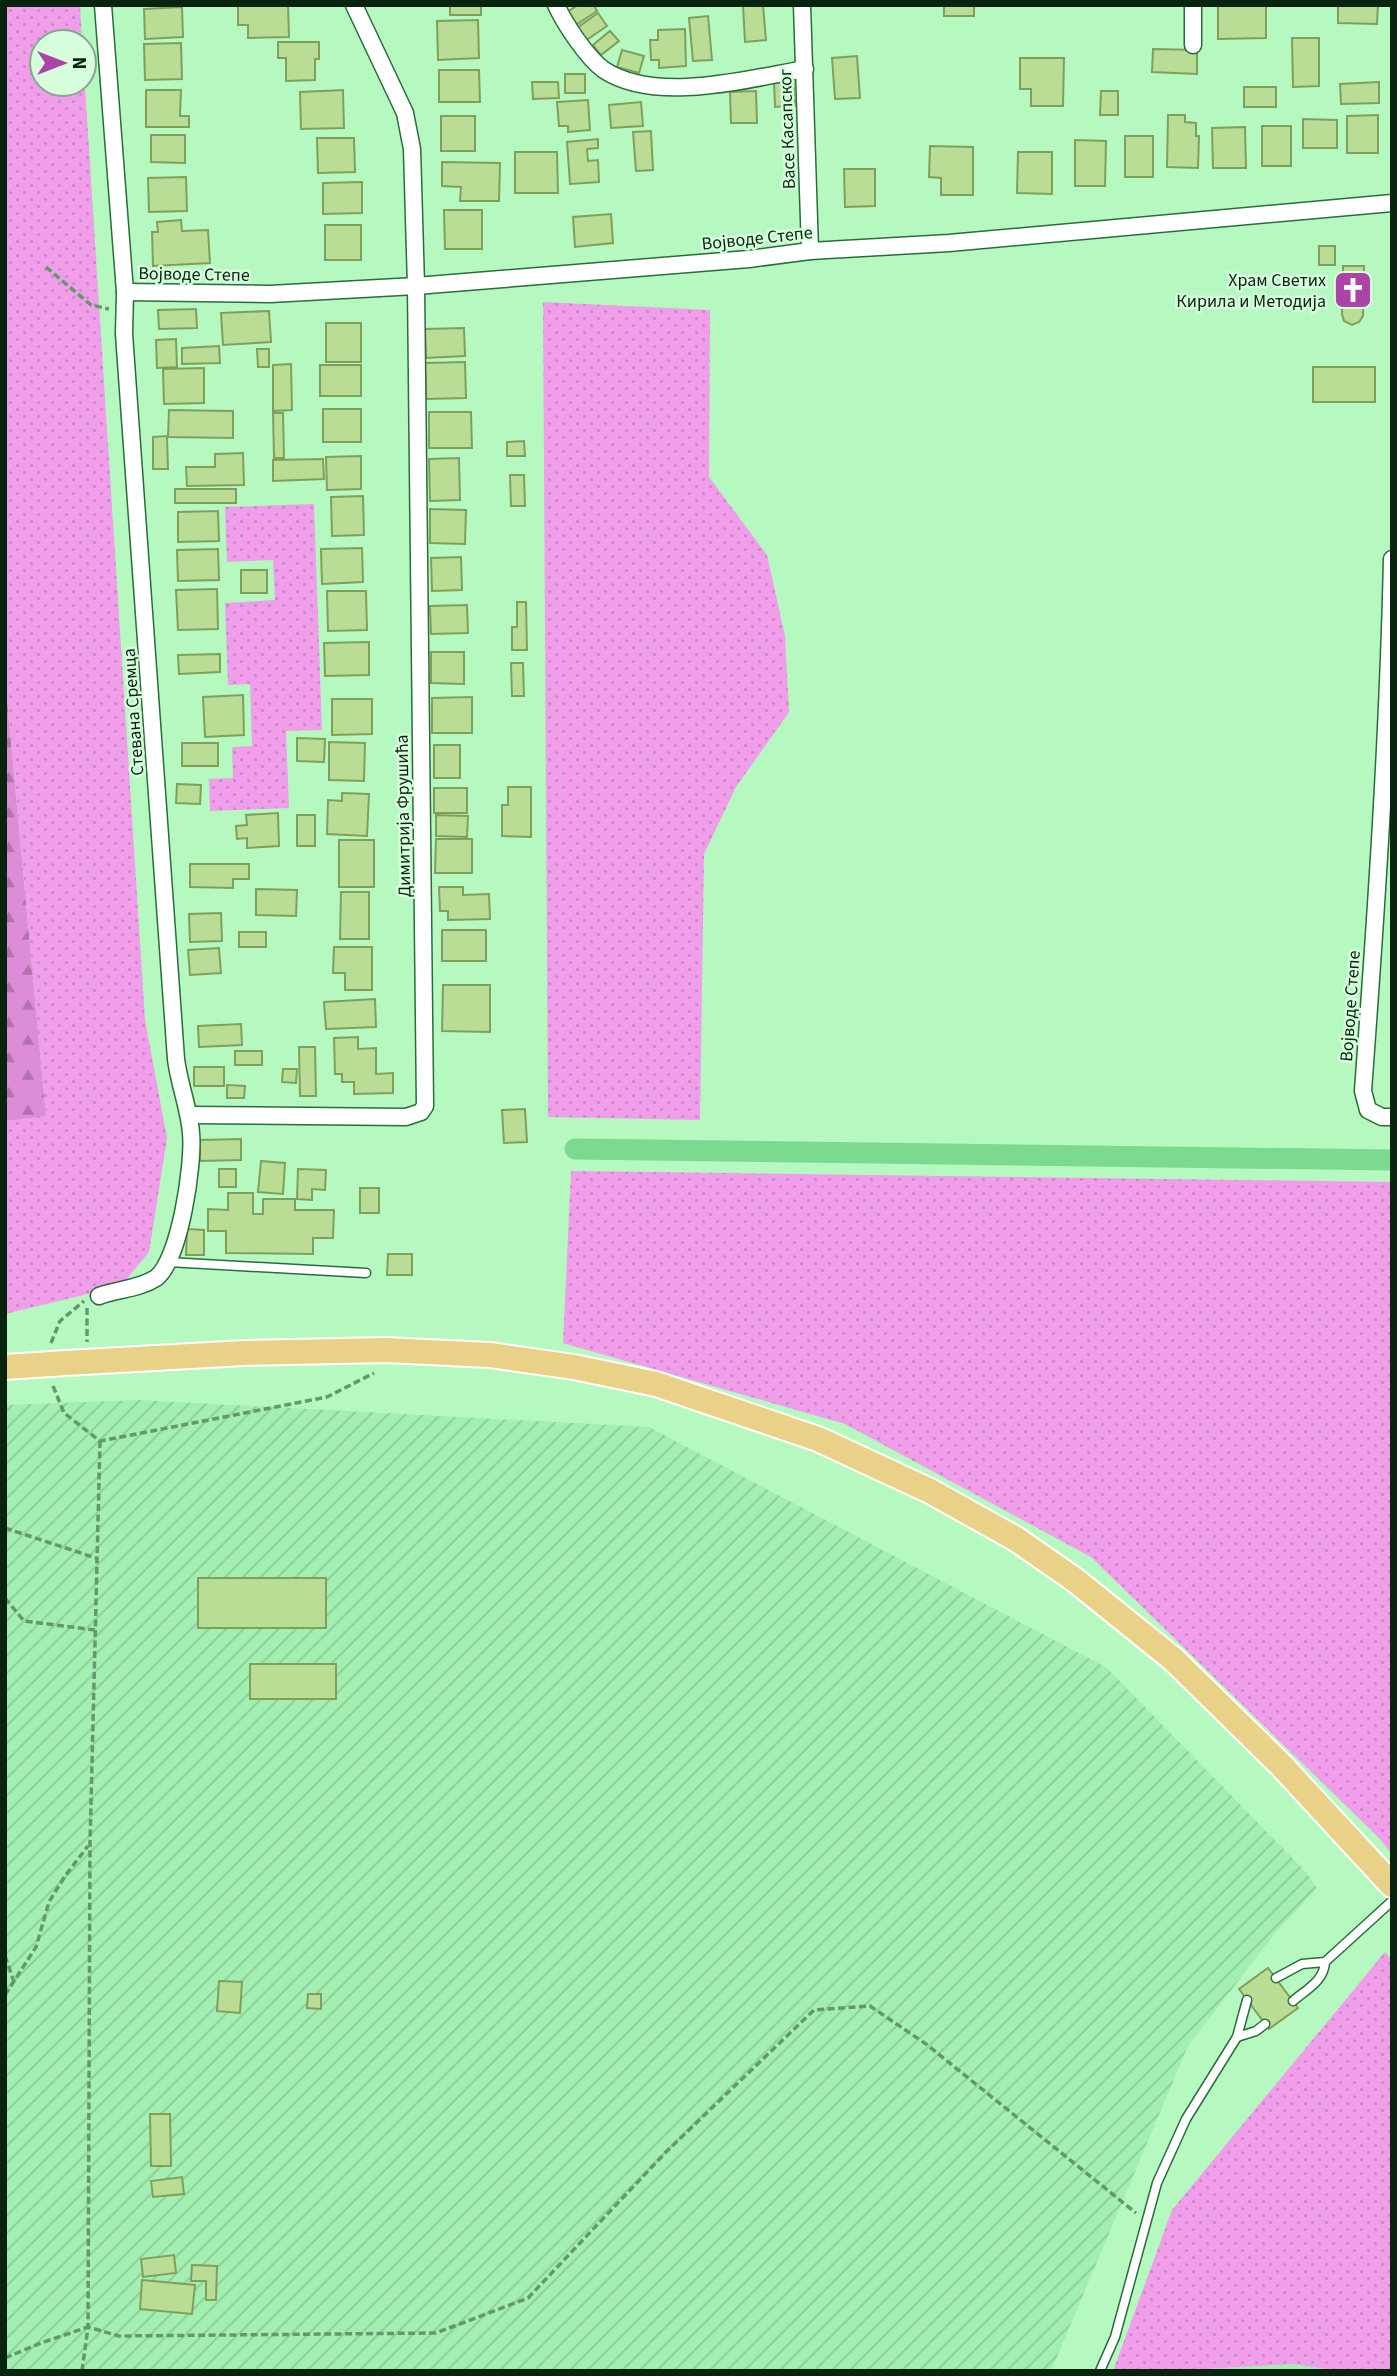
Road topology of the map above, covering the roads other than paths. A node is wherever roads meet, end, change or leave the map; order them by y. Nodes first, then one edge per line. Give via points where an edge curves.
1 (103, 5) edge
2 (354, 5) edge
3 (556, 5) edge
4 (802, 5) edge
5 (1193, 5) edge
6 (1193, 45) dead end
7 (805, 69) junction
8 (1392, 203) edge
9 (810, 251) junction
10 (416, 286) junction
11 (125, 292) junction
12 (1392, 559) edge
13 (1391, 666) edge
14 (1385, 880) edge
15 (189, 1115) junction
16 (1392, 1117) edge
17 (168, 1262) junction
18 (366, 1273) dead end
19 (93, 1297) road end
20 (5, 1367) edge
21 (1392, 1885) edge
22 (1392, 1901) edge
23 (1325, 1962) junction
24 (1276, 1978) dead end
25 (1247, 2000) dead end
26 (1293, 2001) dead end
27 (1265, 2024) dead end
28 (1237, 2037) junction
29 (1100, 2371) edge

1 - 11 street, Стевана Сремца
2 - 10 street via 408,125
3 - 7 street via 565,24 601,68 618,78 662,87 692,86
4 - 7 street, Васе Касапског
5 - 6 street
7 - 9 street, Васе Касапског
8 - 9 street, Војводе Степе
9 - 10 street, Војводе Степе
10 - 11 street, Војводе Степе via 270,294
10 - 15 street, Димитрија Фрушића via 425,1107 406,1116
11 - 15 street, Стевана Сремца via 124,334 176,1059
12 - 13 street, Војводе Степе
13 - 14 street, Војводе Степе
14 - 16 street, Војводе Степе via 1363,1091 1368,1110
15 - 17 street, Стевана Сремца via 190,1170
17 - 18 lane
17 - 19 street via 156,1278 142,1286
20 - 21 main road, bridge via 270,1352 489,1354 656,1384 818,1439 930,1490 1016,1539 1075,1580 1173,1659 1281,1765
22 - 23 lane
23 - 24 lane via 1302,1964
23 - 26 lane via 1319,1980
25 - 28 lane
27 - 28 lane
28 - 29 lane via 1186,2119 1157,2183 1115,2337

